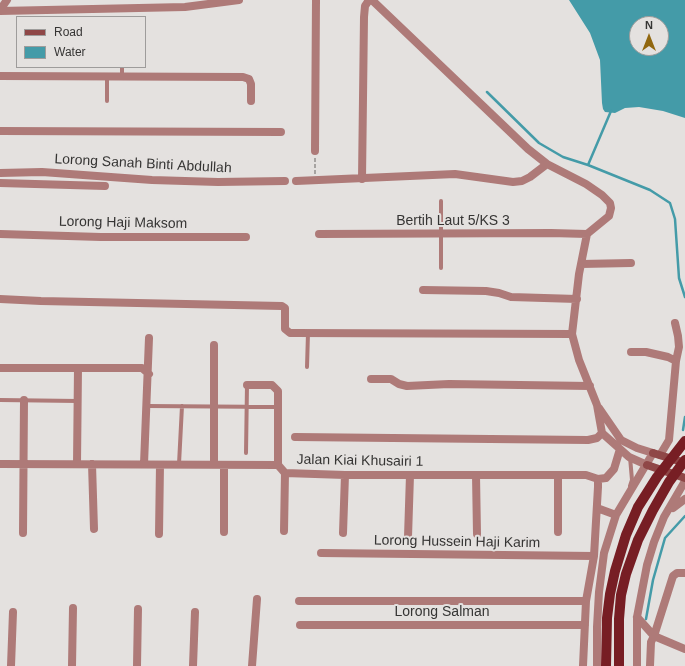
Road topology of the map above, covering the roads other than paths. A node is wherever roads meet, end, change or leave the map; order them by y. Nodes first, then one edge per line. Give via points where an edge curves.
1 (7, 0) edge
2 (238, 0) edge
3 (316, 0) edge
4 (370, 0) edge
5 (0, 10) edge
6 (122, 68) edge
7 (0, 76) edge
8 (107, 77) junction
9 (122, 77) junction
10 (107, 101) dead end
11 (251, 101) dead end
12 (0, 131) edge
13 (281, 132) dead end
14 (316, 151) road end
15 (547, 164) junction
16 (0, 174) edge
17 (362, 179) junction
18 (285, 181) dead end
19 (296, 181) dead end
20 (0, 183) edge
21 (105, 186) dead end
22 (441, 201) dead end
23 (0, 234) edge
24 (319, 234) dead end
25 (441, 234) junction
26 (587, 234) junction
27 (246, 237) dead end
28 (632, 263) dead end
29 (581, 264) junction
30 (441, 268) dead end
31 (423, 290) dead end
32 (0, 299) edge
33 (576, 299) junction
34 (675, 323) dead end
35 (308, 334) junction
36 (572, 334) junction
37 (150, 338) dead end
38 (214, 345) dead end
39 (631, 352) dead end
40 (676, 361) junction
41 (307, 367) dead end
42 (0, 368) edge
43 (78, 368) junction
44 (149, 374) junction
45 (371, 379) dead end
46 (246, 385) joint
47 (590, 386) junction
48 (0, 400) edge
49 (24, 400) junction
50 (78, 401) junction
51 (596, 405) junction
52 (147, 406) junction
53 (182, 406) junction
54 (214, 406) junction
55 (246, 407) junction
56 (278, 407) junction
57 (602, 434) junction
58 (295, 437) dead end
59 (685, 441) edge
60 (620, 449) junction
61 (246, 453) dead end
62 (657, 454) junction
63 (630, 457) junction
64 (685, 461) edge
65 (0, 464) edge
66 (24, 464) junction
67 (77, 464) junction
68 (92, 464) junction
69 (144, 464) junction
70 (214, 464) junction
71 (647, 464) junction
72 (160, 465) junction
73 (179, 465) junction
74 (224, 465) junction
75 (278, 465) junction
76 (285, 473) junction
77 (345, 475) junction
78 (410, 475) junction
79 (476, 475) junction
80 (558, 475) junction
81 (685, 478) edge
82 (598, 480) junction
83 (685, 481) edge
84 (628, 498) junction
85 (685, 499) edge
86 (597, 508) junction
87 (616, 515) junction
88 (664, 517) junction
89 (94, 529) dead end
90 (284, 531) dead end
91 (224, 532) dead end
92 (558, 532) dead end
93 (23, 533) dead end
94 (343, 533) dead end
95 (159, 534) dead end
96 (477, 534) dead end
97 (408, 537) dead end
98 (321, 553) dead end
99 (594, 556) junction
100 (685, 573) edge
101 (257, 599) dead end
102 (299, 601) dead end
103 (586, 602) junction
104 (73, 608) dead end
105 (138, 609) dead end
106 (13, 612) dead end
107 (195, 612) dead end
108 (637, 617) junction
109 (300, 625) dead end
110 (585, 625) junction
111 (654, 636) junction
112 (685, 649) edge
113 (11, 666) edge
114 (72, 666) edge
115 (136, 666) edge
116 (193, 666) edge
117 (252, 666) edge
118 (583, 666) edge
119 (597, 666) edge
120 (606, 666) edge
121 (619, 666) edge
122 (637, 666) edge
123 (650, 666) edge

1 - 5 street
2 - 5 street via 185,7
3 - 14 street
4 - 15 street
4 - 17 street via 365,6 364,17
6 - 9 lane
7 - 8 street
8 - 9 street
8 - 10 lane
9 - 11 street via 243,77 251,84
12 - 13 street
15 - 17 street via 530,177 513,182 455,174
15 - 26 street via 586,184 610,203 609,216
16 - 18 street, Lorong Sanah Binti Abdullah via 42,172 152,180
17 - 19 street
20 - 21 street
22 - 25 lane
23 - 27 street, Lorong Haji Maksom
24 - 25 street, Bertih Laut 5/KS 3
25 - 26 street, Bertih Laut 5/KS 3
25 - 30 lane
26 - 29 street
28 - 29 street
29 - 33 street
31 - 33 street via 492,292 511,296
32 - 35 street via 282,306 285,308 285,329 290,333
33 - 36 street
34 - 40 street via 678,336
35 - 36 street
35 - 41 lane
36 - 47 street
37 - 44 street
38 - 54 street
39 - 40 street via 646,352
40 - 62 street via 669,440
42 - 43 street
43 - 44 street via 142,368
43 - 50 street
44 - 52 street
45 - 47 street via 391,379 407,386
46 - 55 lane
46 - 56 street via 275,387 278,391
47 - 51 street
48 - 49 lane
49 - 50 lane
49 - 66 street
50 - 67 street
51 - 57 street
51 - 62 street via 621,440
52 - 53 lane
52 - 69 street
53 - 54 lane
53 - 73 lane
54 - 55 lane
54 - 70 street
55 - 56 lane
55 - 61 lane
56 - 75 street
57 - 58 street via 588,440
57 - 60 street
59 - 120 main road, bridge via 656,477 638,507 626,536 610,594
60 - 63 street
60 - 82 street via 614,469 606,478
62 - 64 main road
62 - 71 street
63 - 71 street
63 - 84 lane via 632,480
64 - 121 main road, bridge via 668,482 652,510 626,574 619,619
65 - 66 street, Jalan Kiai Khusairi 1
66 - 67 street, Jalan Kiai Khusairi 1
66 - 93 street
67 - 68 street, Jalan Kiai Khusairi 1
68 - 69 street, Jalan Kiai Khusairi 1
68 - 89 street
69 - 72 street, Jalan Kiai Khusairi 1
70 - 73 street, Jalan Kiai Khusairi 1
70 - 74 street, Jalan Kiai Khusairi 1
71 - 81 main road
71 - 84 street
72 - 73 street, Jalan Kiai Khusairi 1
72 - 95 street
74 - 75 street, Jalan Kiai Khusairi 1
74 - 91 street
75 - 76 street, Jalan Kiai Khusairi 1
76 - 77 street, Jalan Kiai Khusairi 1
76 - 90 street
77 - 78 street, Jalan Kiai Khusairi 1
77 - 94 street
78 - 79 street, Jalan Kiai Khusairi 1
78 - 97 street
79 - 80 street, Jalan Kiai Khusairi 1
79 - 96 street
80 - 82 street, Jalan Kiai Khusairi 1 via 586,475
80 - 92 street
82 - 86 street
83 - 88 street
84 - 87 street
85 - 88 street
86 - 87 street
86 - 99 street
87 - 119 street via 604,553 600,584
88 - 108 street via 647,565
98 - 99 street, Lorong Hussein Haji Karim
99 - 103 street
100 - 111 street via 673,576
101 - 117 street
102 - 103 street
103 - 110 street
104 - 114 street
105 - 115 street
106 - 113 street
107 - 116 street
108 - 111 street
108 - 122 street
109 - 110 street, Lorong Salman
110 - 118 street
111 - 112 street
111 - 123 street via 650,647

